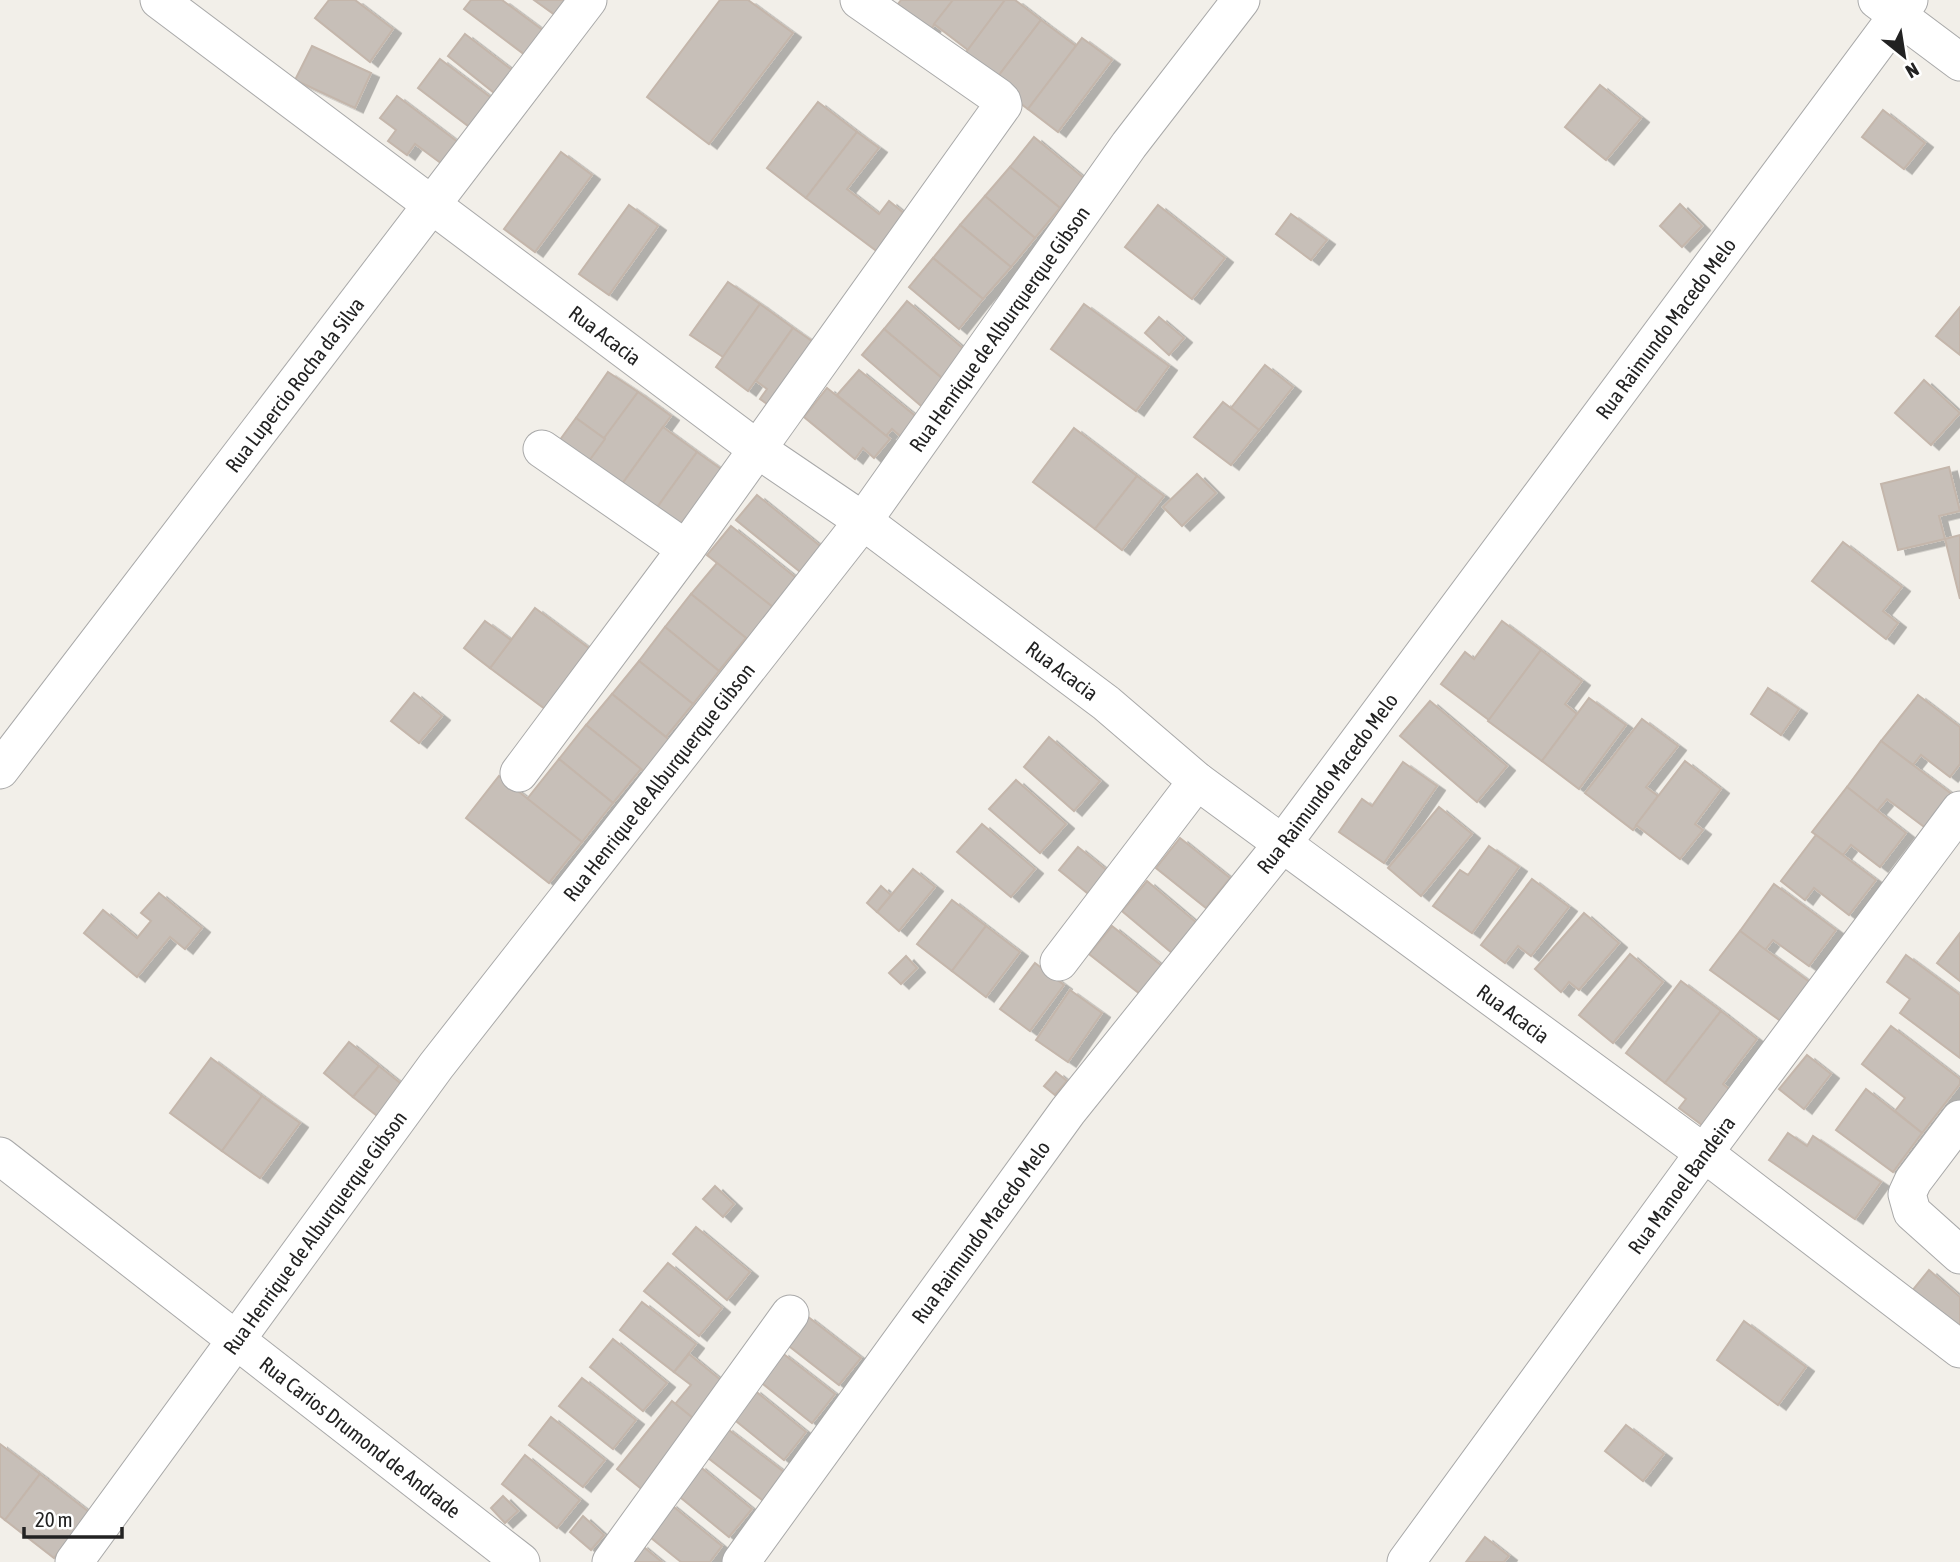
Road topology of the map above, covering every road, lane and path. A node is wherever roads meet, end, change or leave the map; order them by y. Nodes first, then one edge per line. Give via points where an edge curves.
1 (159, 0) edge
2 (588, 0) edge
3 (859, 0) edge
4 (1241, 0) edge
5 (1894, 5) edge
6 (1960, 62) edge
7 (434, 204) junction
8 (542, 449) dead end
9 (757, 449) junction
10 (863, 522) junction
11 (686, 549) junction
12 (0, 770) edge
13 (519, 773) dead end
14 (1197, 781) junction
15 (1960, 810) edge
16 (1283, 843) junction
17 (1059, 962) dead end
18 (1960, 1119) edge
19 (1704, 1153) junction
20 (0, 1156) edge
21 (1960, 1255) edge
22 (790, 1314) dead end
23 (236, 1341) junction
24 (1960, 1349) edge
25 (74, 1562) edge
26 (521, 1562) edge
27 (611, 1562) edge
28 (741, 1562) edge
29 (1406, 1562) edge

1 - 7 street, Rua Acacia
2 - 7 street, Rua Lupercio Rocha da Silva
3 - 9 street via 998,97 1003,105
4 - 10 street, Rua Henrique de Alburquerque Gibson via 1129,145
5 - 6 street
5 - 16 street, Rua Raimundo Macedo Melo
7 - 9 street, Rua Acacia
7 - 12 street, Rua Lupercio Rocha da Silva
8 - 11 street
9 - 10 street, Rua Acacia
9 - 11 street
10 - 14 street, Rua Acacia via 1105,703
10 - 23 street, Rua Henrique de Alburquerque Gibson via 436,1066
11 - 13 street
14 - 16 street, Rua Acacia
14 - 17 street
15 - 19 street, Rua Manoel Bandeira
16 - 19 street, Rua Acacia
16 - 28 street, Rua Raimundo Macedo Melo via 1068,1111
18 - 21 street via 1907,1194 1912,1212
19 - 24 street, Rua Acacia
19 - 29 street, Rua Manoel Bandeira
20 - 23 street, Rua Carios Drumond de Andrade
22 - 27 street
23 - 25 street, Rua Henrique de Alburquerque Gibson
23 - 26 street, Rua Carios Drumond de Andrade

